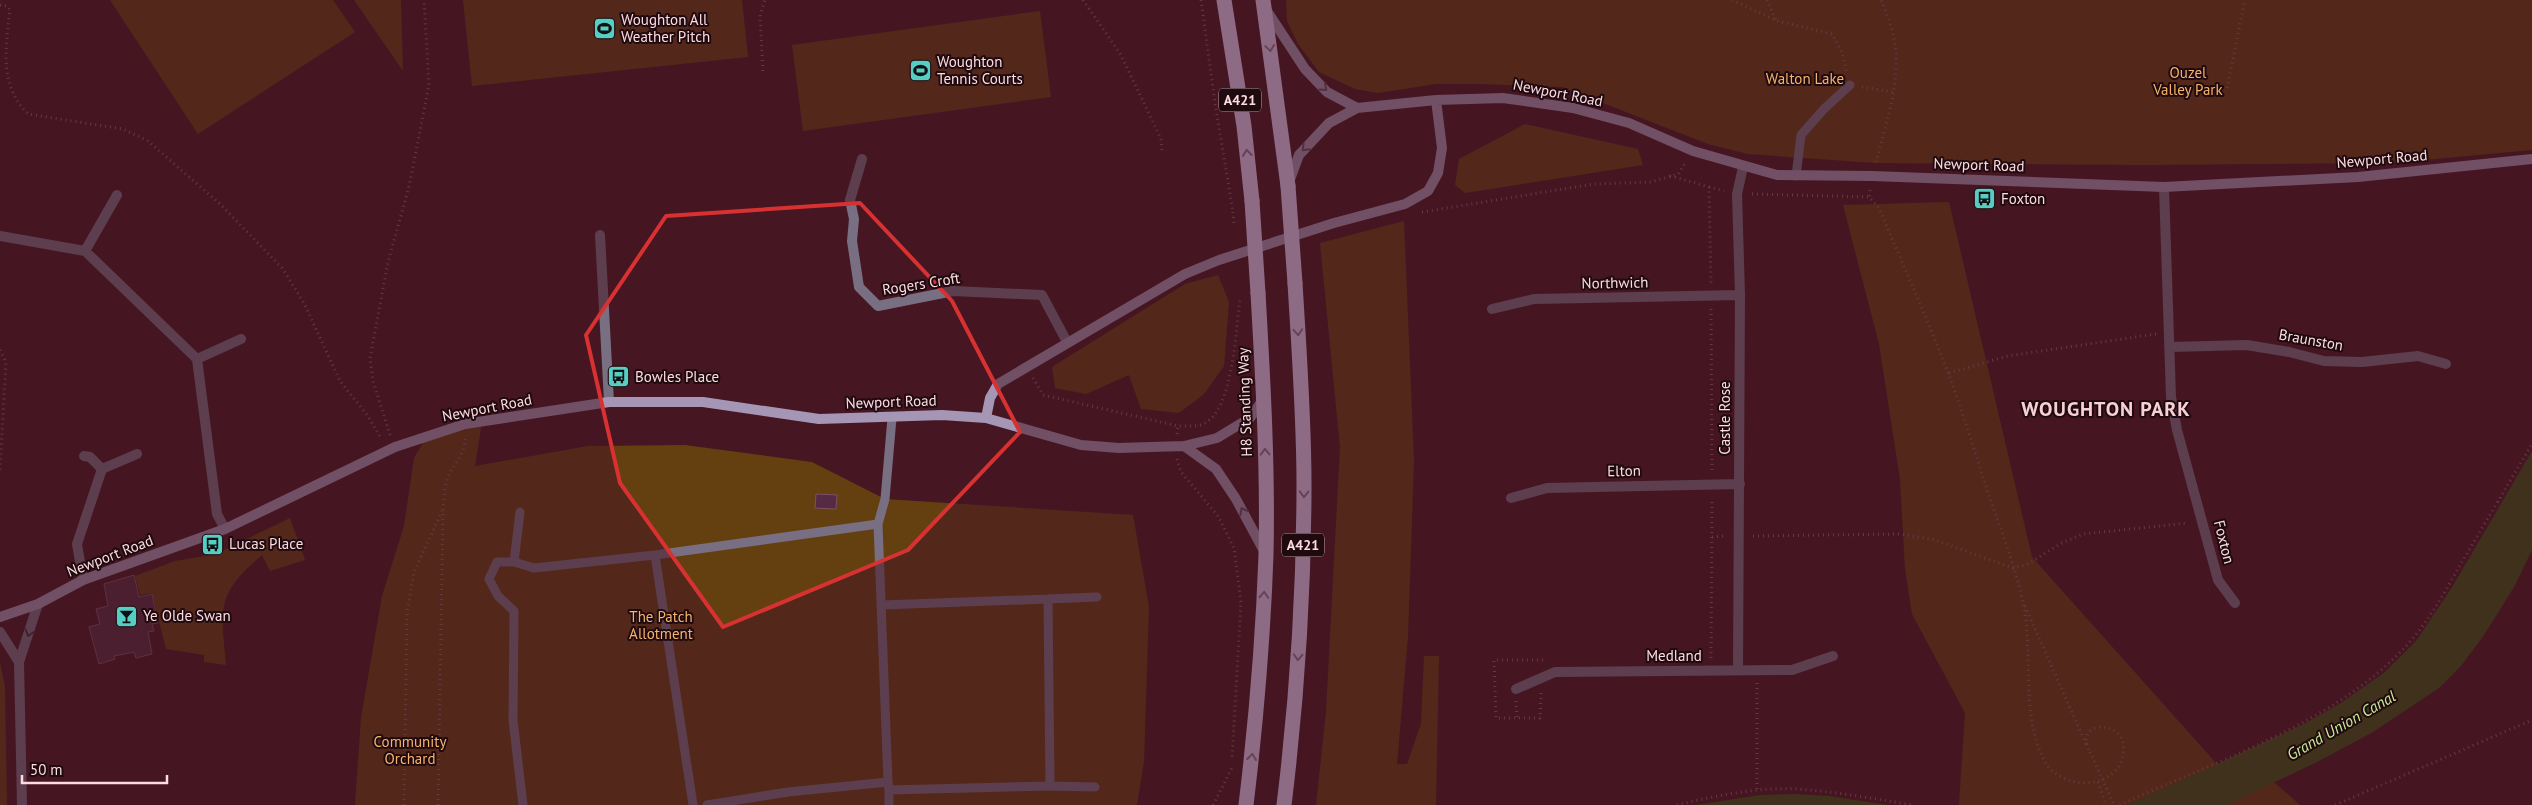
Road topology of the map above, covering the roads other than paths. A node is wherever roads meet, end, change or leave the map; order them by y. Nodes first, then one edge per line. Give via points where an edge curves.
1 (1224, 0) edge
2 (1263, 4) edge
3 (1850, 85) road end
4 (1436, 100) junction
5 (1357, 108) junction
6 (862, 159) dead end
7 (2532, 159) edge
8 (1742, 167) junction
9 (1796, 176) junction
10 (1288, 186) junction
11 (2164, 187) junction
12 (117, 194) dead end
13 (600, 234) dead end
14 (0, 236) edge
15 (85, 250) junction
16 (1740, 295) junction
17 (1492, 310) dead end
18 (241, 339) dead end
19 (1067, 342) junction
20 (2170, 347) junction
21 (197, 359) junction
22 (2446, 364) dead end
23 (1264, 397) junction
24 (609, 402) junction
25 (892, 418) junction
26 (986, 418) junction
27 (1179, 446) junction
28 (138, 454) dead end
29 (84, 456) dead end
30 (102, 469) junction
31 (1740, 484) junction
32 (1511, 498) dead end
33 (520, 512) dead end
34 (878, 524) junction
35 (225, 529) junction
36 (1266, 554) junction
37 (656, 555) junction
38 (514, 562) junction
39 (84, 580) junction
40 (1096, 597) dead end
41 (1048, 599) junction
42 (2235, 603) dead end
43 (38, 604) junction
44 (882, 605) junction
45 (0, 617) edge
46 (0, 632) edge
47 (1833, 656) dead end
48 (19, 662) junction
49 (1738, 670) junction
50 (1516, 689) dead end
51 (889, 786) junction
52 (1050, 786) junction
53 (1095, 787) dead end
54 (22, 805) edge
55 (523, 805) edge
56 (693, 805) edge
57 (707, 805) edge
58 (889, 805) edge
59 (1246, 805) edge
60 (1284, 805) edge

23 -> 1 highway, H8 Standing Way / A421, bridge via 1252,201
2 -> 5 street via 1305,70 1327,92
2 -> 10 highway, A421
3 - 9 lane via 1800,135
4 - 5 street, Newport Road
4 - 8 street, Newport Road via 1503,98 1574,108 1629,124 1692,151
4 - 19 street via 1442,148 1438,173 1428,191 1405,204 1334,223 1185,274
5 -> 10 street via 1329,123 1299,155
6 - 19 street, Rogers Croft via 850,200 854,219 852,241 859,287 878,306 953,291 1042,295
7 - 11 street, Newport Road via 2358,177
8 - 9 street, Newport Road
8 - 16 street, Castle Rose via 1737,194
9 - 11 street, Newport Road
10 -> 60 highway, A421, bridge via 1303,408 1304,521 1295,712
11 - 20 street, Foxton
12 - 15 street
13 - 24 street
14 - 15 street
15 - 21 street
16 - 17 street, Northwich via 1534,300
16 - 31 street, Castle Rose
18 - 21 street
19 - 26 street via 998,384 990,398
20 - 22 street, Braunston via 2247,345 2324,361 2362,362 2418,356
20 - 42 street, Foxton via 2171,397 2177,430 2218,580
21 - 35 street via 216,514
23 - 27 street, Newport Road via 1250,418 1217,438
36 -> 23 highway, H8 Standing Way / A421
24 - 25 street, Newport Road via 703,402 819,419
24 - 35 street, Newport Road via 465,424 391,448
25 - 26 street, Newport Road via 942,415
25 - 34 lane via 885,498
26 - 27 street, Newport Road via 1081,445 1119,448
36 -> 27 street via 1216,469
28 - 30 street
29 - 30 street via 90,457
30 - 39 street via 77,544
31 - 32 street, Elton via 1547,488
31 - 49 street, Castle Rose
33 - 38 lane
34 - 37 lane
34 - 44 lane
35 - 39 street, Newport Road
59 -> 36 highway, H8 Standing Way / A421 via 1258,704
37 - 38 lane via 534,568
37 - 56 lane
38 - 55 lane via 497,562 489,579 498,596 514,611 513,720
39 - 43 street, Newport Road
40 - 41 lane
41 - 44 lane
41 - 52 lane
43 - 45 street, Newport Road
43 -> 48 street
44 - 51 lane
46 - 48 street
47 - 49 street, Medland via 1792,670
48 - 54 street
49 - 50 street, Medland via 1555,672
51 - 52 lane
51 - 57 lane via 788,792
51 - 58 lane
52 - 53 lane

